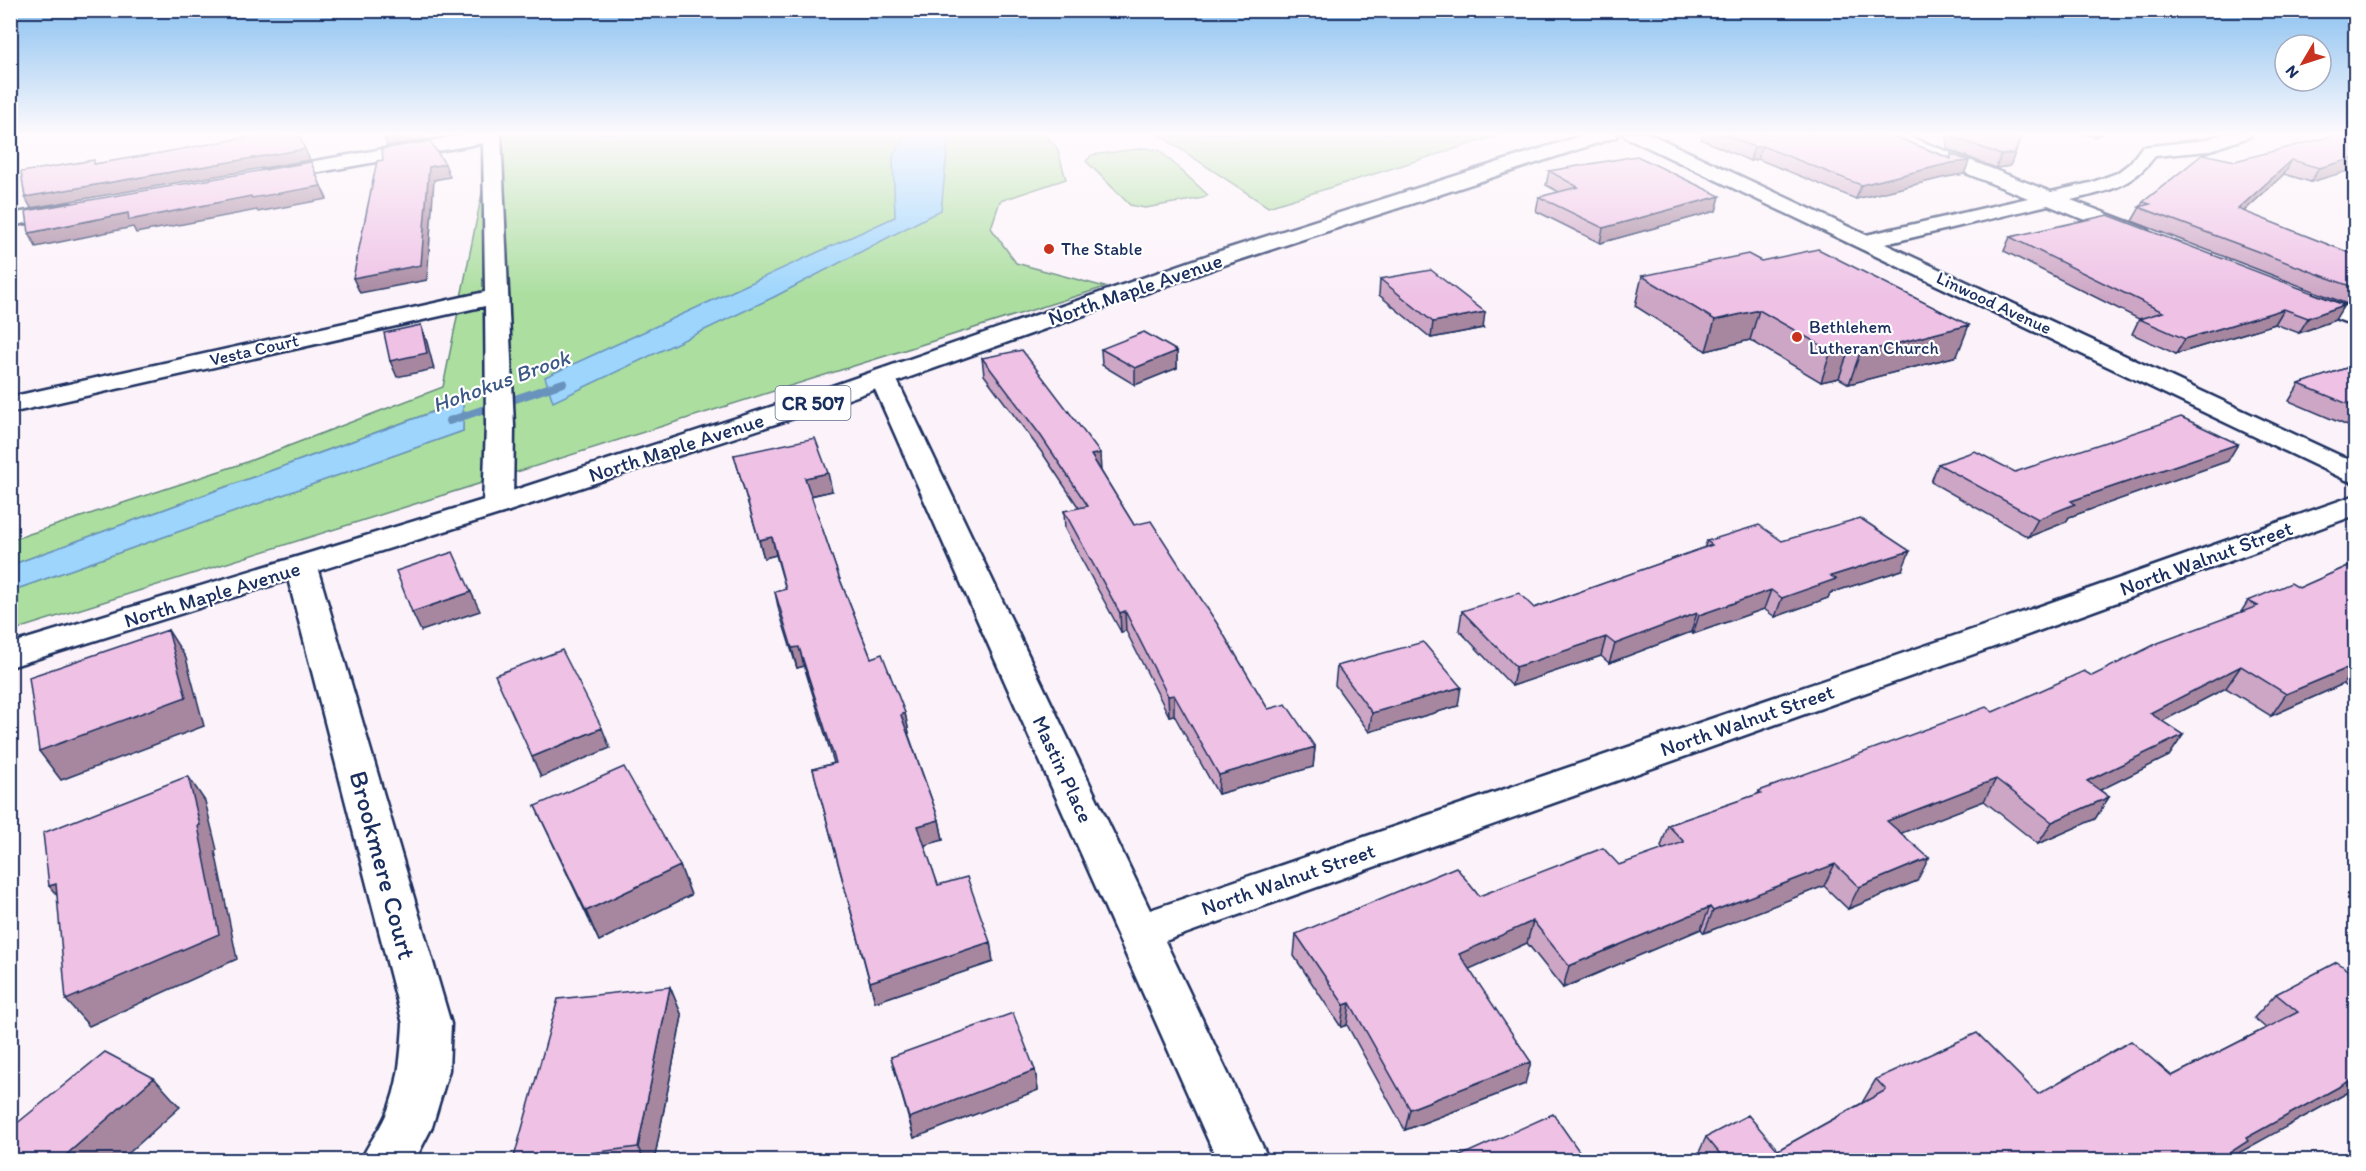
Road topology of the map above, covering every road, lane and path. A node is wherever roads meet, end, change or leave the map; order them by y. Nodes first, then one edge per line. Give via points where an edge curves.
1 (493, 188) edge
2 (1442, 188) edge
3 (1748, 188) edge
4 (2020, 188) edge
5 (2097, 188) edge
6 (2049, 199) junction
7 (93, 206) edge
8 (10, 220) edge
9 (2155, 240) edge
10 (1865, 242) junction
11 (2277, 288) edge
12 (496, 296) junction
13 (2355, 319) edge
14 (883, 378) junction
15 (10, 405) edge
16 (2355, 474) edge
17 (2355, 504) edge
18 (498, 505) junction
19 (301, 567) junction
20 (10, 656) edge
21 (1138, 932) junction
22 (387, 1161) edge
23 (1243, 1161) edge

1 - 12 street
2 - 14 street, North Maple Avenue / CR 507 via 1222,258
3 - 10 street, Linwood Avenue
4 - 6 street
5 - 6 street
6 - 9 street
6 - 10 street
7 - 8 street
10 - 16 street, Linwood Avenue
11 - 13 street
12 - 15 street, Vesta Court
12 - 18 street
14 - 18 street, North Maple Avenue / CR 507
14 - 21 street, Mastin Place
17 - 21 street, North Walnut Street via 2024,624
18 - 19 street, North Maple Avenue / CR 507
19 - 20 street, North Maple Avenue / CR 507
19 - 22 street, Brookmere Court via 427,1024 425,1070 407,1127
21 - 23 street, Mastin Place

